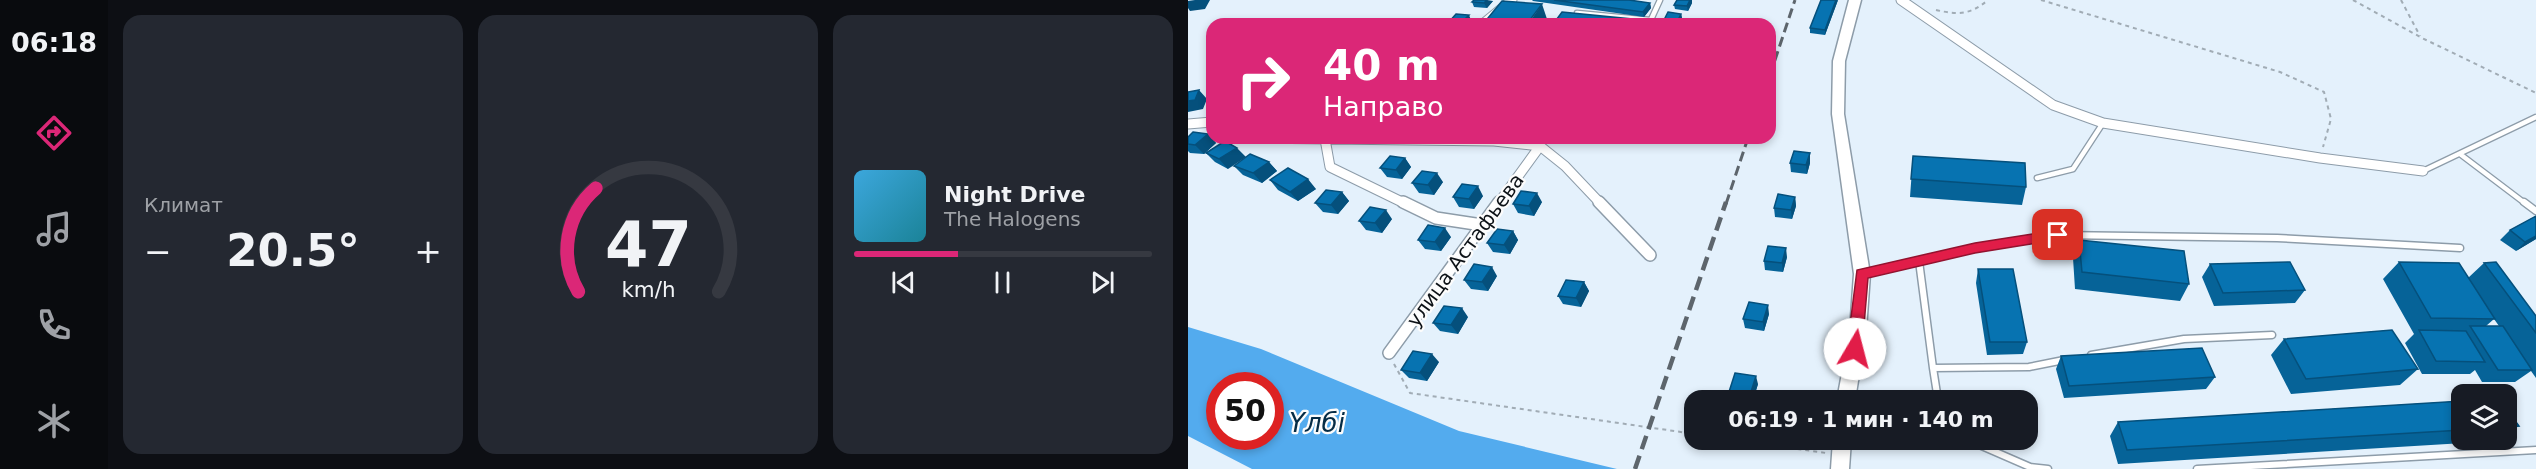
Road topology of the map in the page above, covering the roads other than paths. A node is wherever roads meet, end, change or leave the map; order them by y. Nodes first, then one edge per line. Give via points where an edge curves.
1 (1512, 0) edge
2 (1660, 0) edge
3 (1855, 0) edge
4 (1900, 0) edge
5 (1577, 13) edge
6 (1490, 18) edge
7 (1617, 18) edge
8 (1651, 18) edge
9 (2536, 117) edge
10 (1206, 122) edge
11 (2103, 123) junction
12 (1188, 124) edge
13 (1326, 144) edge
14 (1522, 144) edge
15 (1540, 146) junction
16 (2460, 154) junction
17 (2423, 171) joint
18 (2037, 178) dead end
19 (2536, 211) edge
20 (1482, 225) junction
21 (2460, 248) dead end
22 (1650, 255) dead end
23 (1919, 261) junction
24 (1862, 274) junction
25 (2272, 335) dead end
26 (1389, 353) road end
27 (2084, 357) edge
28 (2073, 358) edge
29 (1933, 368) junction
30 (1848, 390) edge
31 (1936, 390) edge
32 (1991, 450) edge
33 (2536, 450) edge
34 (2049, 469) edge
35 (2197, 469) edge

1 - 6 street
2 - 8 lane
3 - 24 main road via 1839,61 1838,114
4 - 11 street via 2053,105
5 - 7 lane
9 - 16 lane
10 - 12 street
11 - 17 street
11 - 18 lane via 2073,169
13 - 20 street via 1330,167 1436,218
14 - 15 street, улица Астафьева
15 - 20 street, улица Астафьева
15 - 22 street via 1565,166
16 - 17 lane
16 - 19 lane
20 - 26 street, улица Астафьева
21 - 23 lane via 2277,238 2058,235
23 - 24 lane
23 - 29 lane
24 - 30 main road
25 - 27 lane via 2184,339
28 - 29 lane via 2029,367
29 - 31 lane
32 - 34 lane via 2030,467
33 - 35 lane

